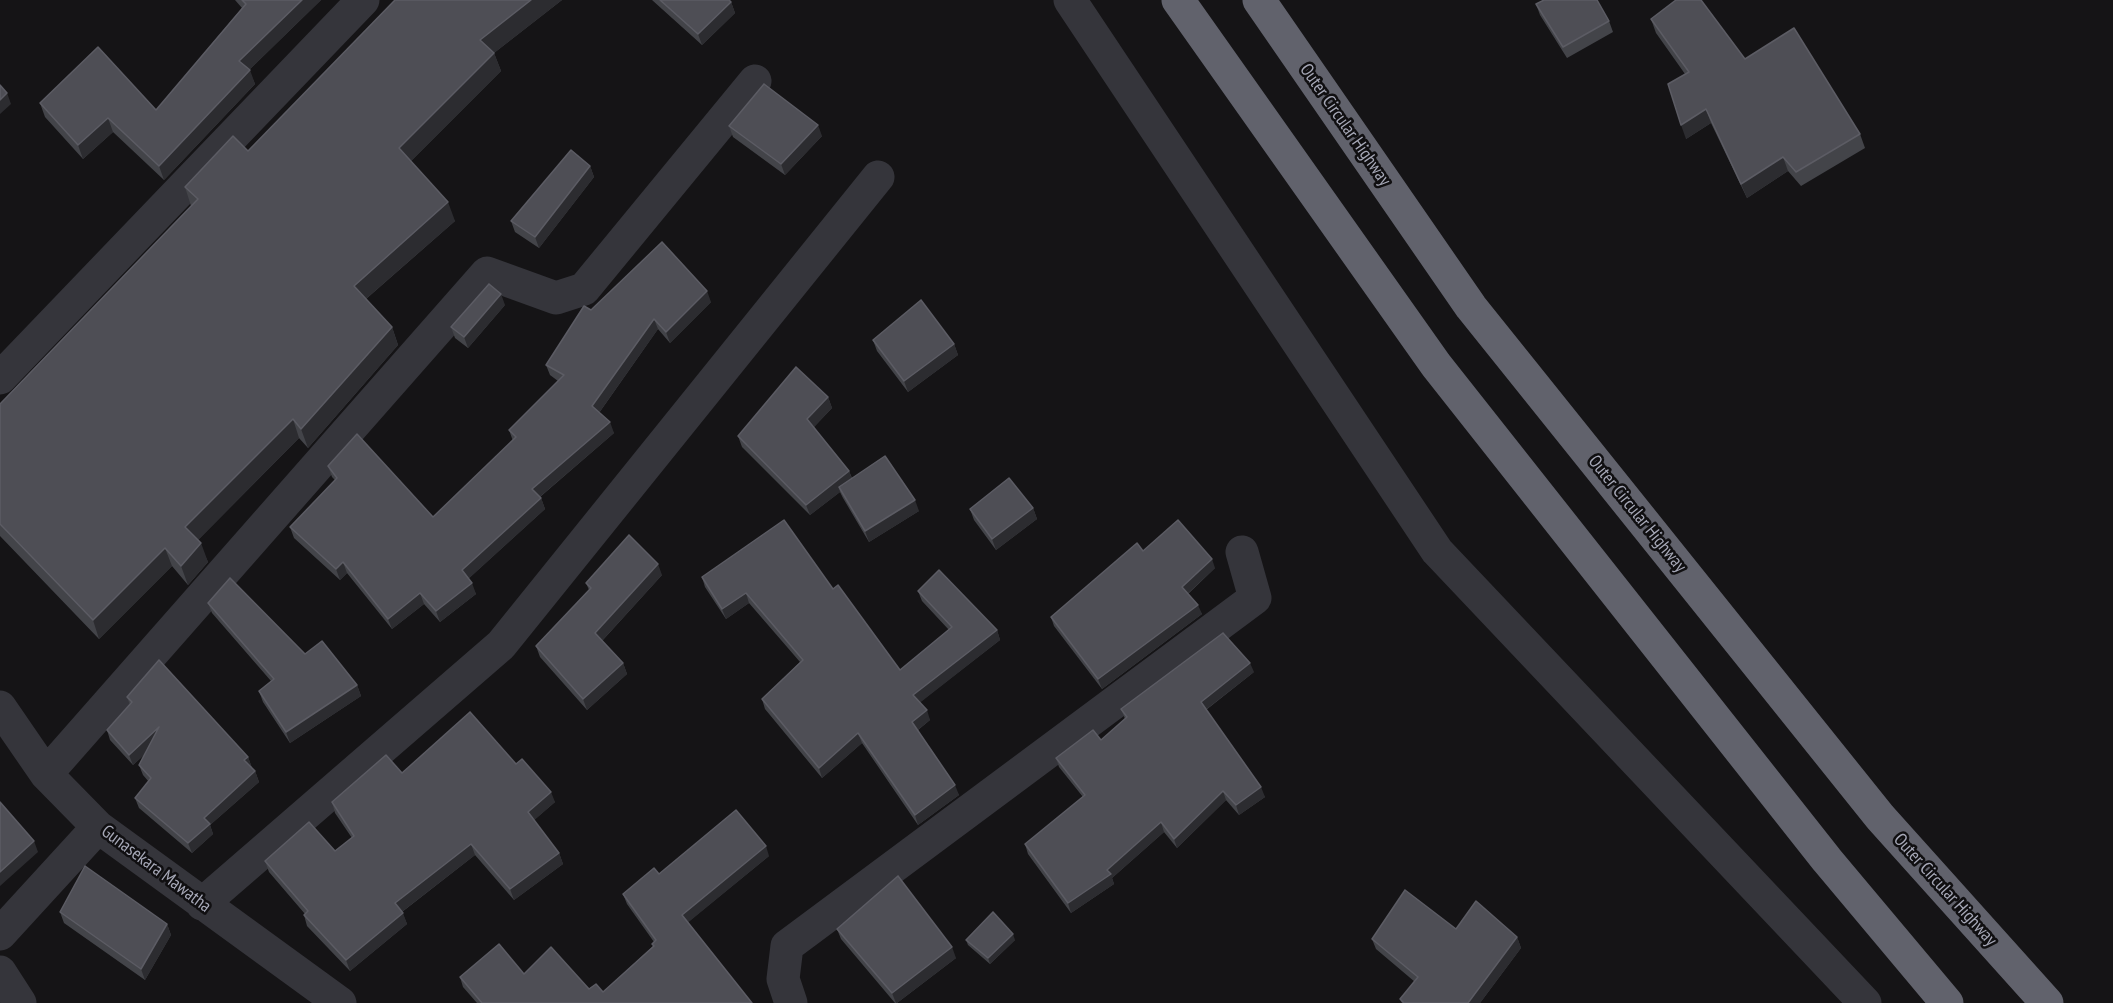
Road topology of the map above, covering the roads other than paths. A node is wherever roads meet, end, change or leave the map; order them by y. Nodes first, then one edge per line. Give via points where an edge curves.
1 (363, 0) edge
2 (1070, 0) edge
3 (1178, 0) edge
4 (1259, 0) edge
5 (754, 81) dead end
6 (878, 177) dead end
7 (0, 378) edge
8 (1242, 552) dead end
9 (0, 707) edge
10 (46, 774) junction
11 (98, 827) junction
12 (202, 904) junction
13 (0, 934) edge
14 (0, 972) edge
15 (20, 1003) edge
16 (340, 1003) edge
17 (791, 1003) edge
18 (1865, 1003) edge
19 (1947, 1003) edge
20 (2047, 1003) edge

1 - 7 street
2 - 18 street via 1437,551
3 - 19 highway via 1436,365 1819,851
4 - 20 highway, Outer Circular Highway via 1471,307 1880,817
5 - 10 street via 584,289 556,298 487,273
6 - 12 street via 501,645
8 - 17 street via 1255,598 787,946 783,979
9 - 10 street, Gunasekara Mawatha
10 - 11 street, Gunasekara Mawatha
11 - 12 street, Gunasekara Mawatha
11 - 13 street
12 - 16 street, Gunasekara Mawatha
14 - 15 street

